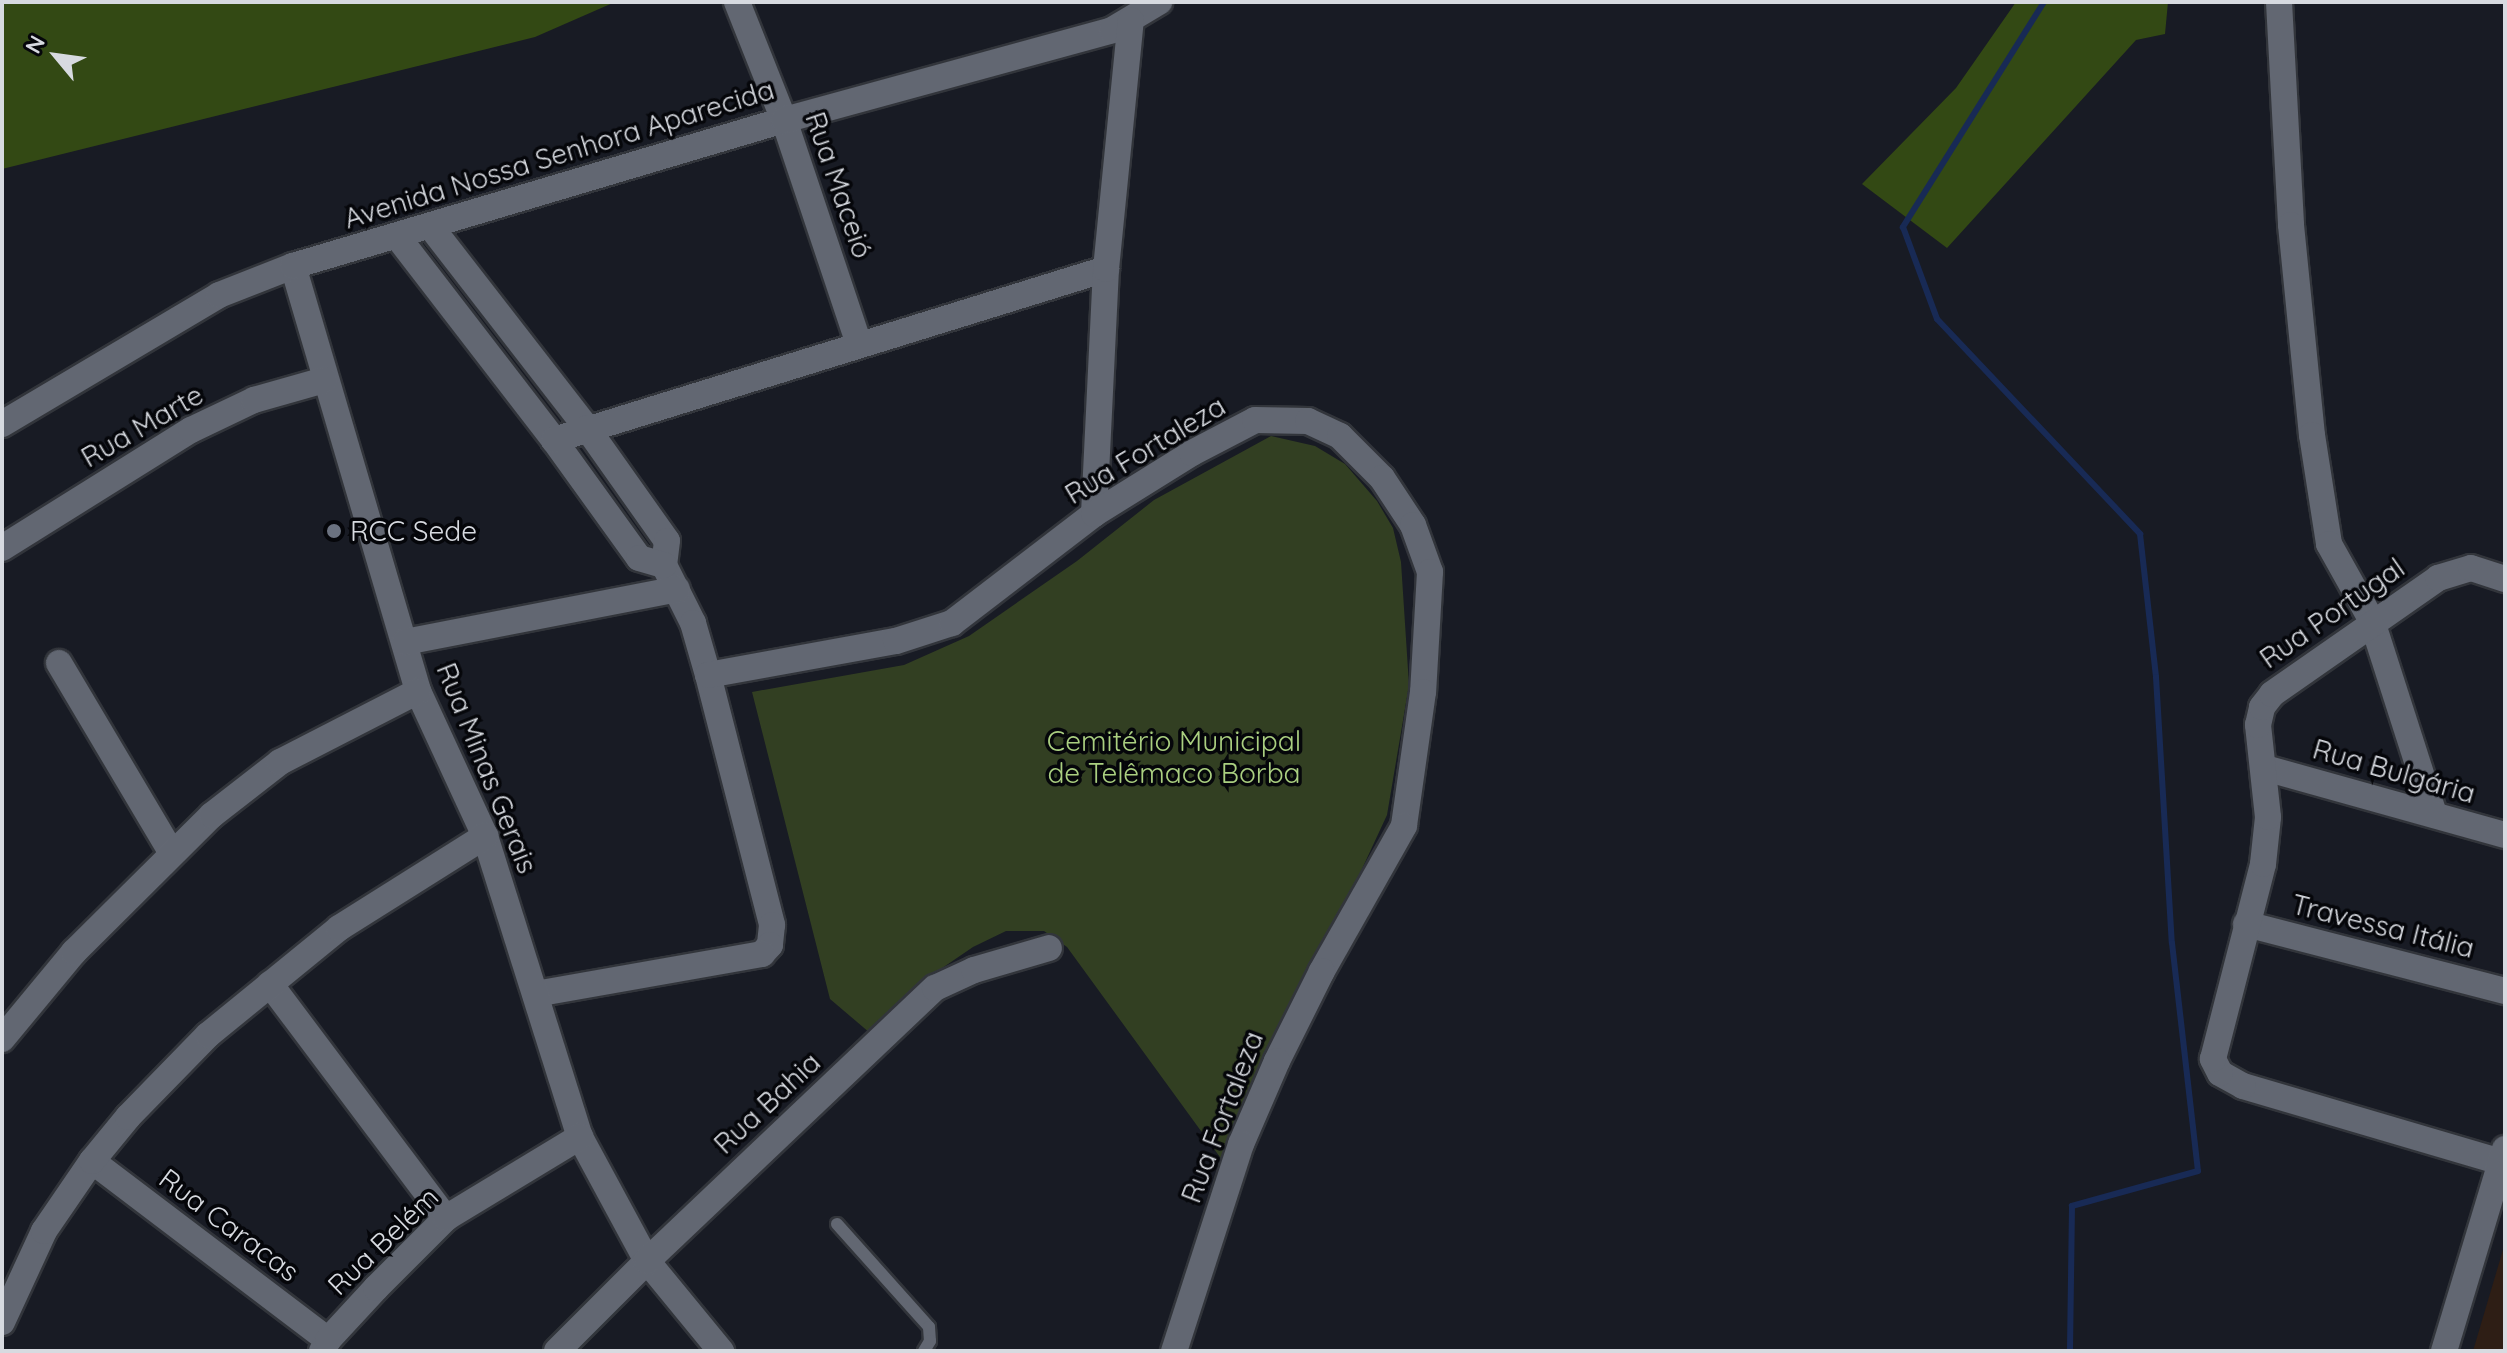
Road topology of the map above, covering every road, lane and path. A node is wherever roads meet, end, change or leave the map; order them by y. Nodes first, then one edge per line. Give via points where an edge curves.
1 (737, 2) edge
2 (1159, 2) edge
3 (2279, 2) edge
4 (1131, 20) junction
5 (784, 120) junction
6 (431, 227) junction
7 (397, 236) junction
8 (293, 266) junction
9 (1106, 269) junction
10 (859, 344) junction
11 (324, 380) junction
12 (2, 424) edge
13 (587, 428) junction
14 (554, 440) junction
15 (1094, 514) junction
16 (2, 548) edge
17 (664, 565) junction
18 (2505, 579) edge
19 (677, 589) junction
20 (2372, 621) junction
21 (405, 642) junction
22 (59, 663) dead end
23 (708, 675) junction
24 (418, 691) junction
25 (2265, 768) junction
26 (2434, 814) junction
27 (2505, 835) edge
28 (485, 836) junction
29 (171, 852) junction
30 (2246, 924) junction
31 (1049, 948) dead end
32 (270, 984) junction
33 (2505, 991) edge
34 (536, 994) junction
35 (2, 1039) edge
36 (580, 1137) junction
37 (2503, 1155) edge
38 (92, 1161) junction
39 (446, 1218) junction
40 (837, 1224) dead end
41 (647, 1261) junction
42 (2, 1322) edge
43 (325, 1345) edge
44 (557, 1351) edge
45 (721, 1351) edge
46 (924, 1351) edge
47 (1174, 1351) edge
48 (2444, 1351) edge

1 - 5 street, Rua Maceió
2 - 4 street, Avenida Nossa Senhora Aparecida
3 - 20 street via 2291,225 2312,435 2329,544
4 - 5 street, Avenida Nossa Senhora Aparecida via 1112,30
4 - 9 street
5 - 6 street, Avenida Nossa Senhora Aparecida
5 - 10 street, Rua Maceió
6 - 7 street, Avenida Nossa Senhora Aparecida
6 - 13 street
7 - 8 street, Avenida Nossa Senhora Aparecida
7 - 14 street
8 - 11 street, Rua Minas Gerais
8 - 12 street, Avenida Nossa Senhora Aparecida via 219,295
9 - 10 street
9 - 15 street
10 - 13 street
11 - 16 street, Rua Marte via 254,400 191,430
11 - 21 street, Rua Minas Gerais
13 - 14 street
13 - 17 street via 661,531 668,546
14 - 17 street via 639,558
15 - 23 street, Rua Fortaleza via 952,623 896,641
15 - 47 street, Rua Fortaleza via 1255,420 1308,421 1340,436 1382,478 1413,525 1430,572 1423,692 1404,826 1315,984 1241,1144
17 - 19 street
18 - 20 street, Rua Portugal via 2471,568 2455,570
19 - 21 street
19 - 23 street
20 - 25 street, Rua Portugal via 2272,694 2262,707 2258,725
20 - 26 street
21 - 24 street, Rua Minas Gerais
22 - 29 street
23 - 34 street via 772,925 770,945 762,954
24 - 28 street, Rua Minas Gerais
24 - 29 street via 280,762
25 - 26 street, Rua Bulgária
25 - 30 street, Rua Portugal via 2268,817 2263,864
26 - 27 street, Rua Bulgária
28 - 32 street via 339,928
28 - 34 street, Rua Minas Gerais
29 - 35 street via 74,952
30 - 33 street, Travessa Itália
30 - 37 street, Rua Portugal via 2213,1059 2220,1073 2243,1086
31 - 41 street, Rua Bahia via 974,970 935,988
32 - 38 street via 208,1035
32 - 39 street
34 - 36 street, Rua Minas Gerais
36 - 39 street, Rua Belém
36 - 41 street, Rua Minas Gerais
37 - 48 street
38 - 42 street via 44,1231
38 - 43 street, Rua Caracas
39 - 43 street, Rua Belém
40 - 46 lane via 929,1327
41 - 44 street, Rua Bahia
41 - 45 street, Rua Minas Gerais

